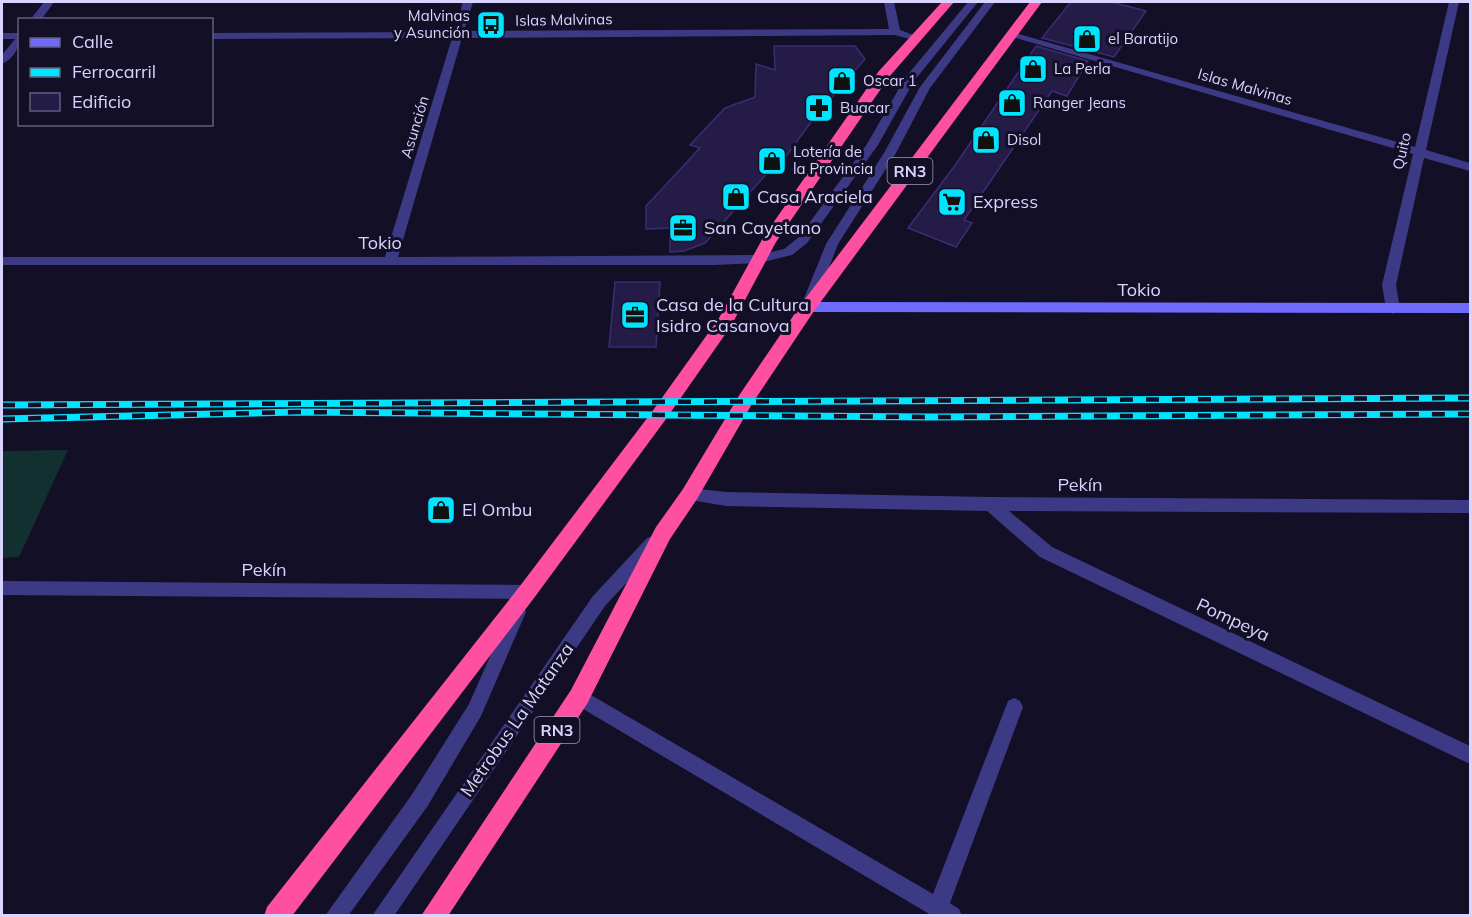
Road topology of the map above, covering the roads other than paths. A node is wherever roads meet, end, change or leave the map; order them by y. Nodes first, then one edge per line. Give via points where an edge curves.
1 (49, 2) edge
2 (468, 2) edge
3 (890, 2) edge
4 (948, 2) edge
5 (974, 2) edge
6 (990, 2) edge
7 (1036, 2) edge
8 (1454, 2) edge
9 (36, 18) edge
10 (895, 32) junction
11 (1011, 35) junction
12 (2, 36) edge
13 (213, 36) edge
14 (458, 36) junction
15 (18, 37) edge
16 (916, 38) junction
17 (18, 40) edge
18 (2, 61) edge
19 (1419, 152) junction
20 (1470, 167) edge
21 (759, 259) junction
22 (2, 261) edge
23 (390, 261) junction
24 (808, 307) junction
25 (1470, 308) edge
26 (1393, 309) junction
27 (690, 494) junction
28 (990, 504) junction
29 (1470, 506) edge
30 (663, 533) junction
31 (2, 588) edge
32 (527, 592) junction
33 (579, 697) junction
34 (1014, 707) dead end
35 (1470, 755) edge
36 (945, 912) edge
37 (276, 915) edge
38 (335, 915) edge
39 (382, 915) edge
40 (433, 915) edge

1 - 9 street
2 - 14 street, Asunción
3 - 10 street
4 - 16 highway
5 - 21 street via 909,80 872,145 803,240 788,252
6 - 24 street via 925,87 890,153 832,244
7 - 11 highway, RN3
8 - 19 street, Quito
10 - 14 street, Islas Malvinas
10 - 16 street, Islas Malvinas
11 - 19 street, Islas Malvinas
11 - 24 highway, RN3
12 - 15 street
13 - 14 street, Islas Malvinas
14 - 23 street, Asunción
16 - 21 highway via 884,74
17 - 18 street
19 - 20 street, Islas Malvinas
19 - 26 street, Quito via 1389,285
21 - 23 street, Tokio
21 - 32 highway via 725,322
22 - 23 street, Tokio
24 - 26 street, Tokio
24 - 27 highway, RN3 via 746,399
25 - 26 street, Tokio
27 - 28 street, Pekín via 726,499
27 - 30 highway, RN3
28 - 29 street, Pekín
28 - 35 street, Pompeya via 1046,552
30 - 33 highway, RN3
30 - 39 street, Metrobus La Matanza via 599,601
31 - 32 street, Pekín
32 - 37 highway
32 - 38 street, Metrobus La Matanza via 475,711 420,800
33 - 36 street
33 - 40 highway, RN3
34 - 36 street

